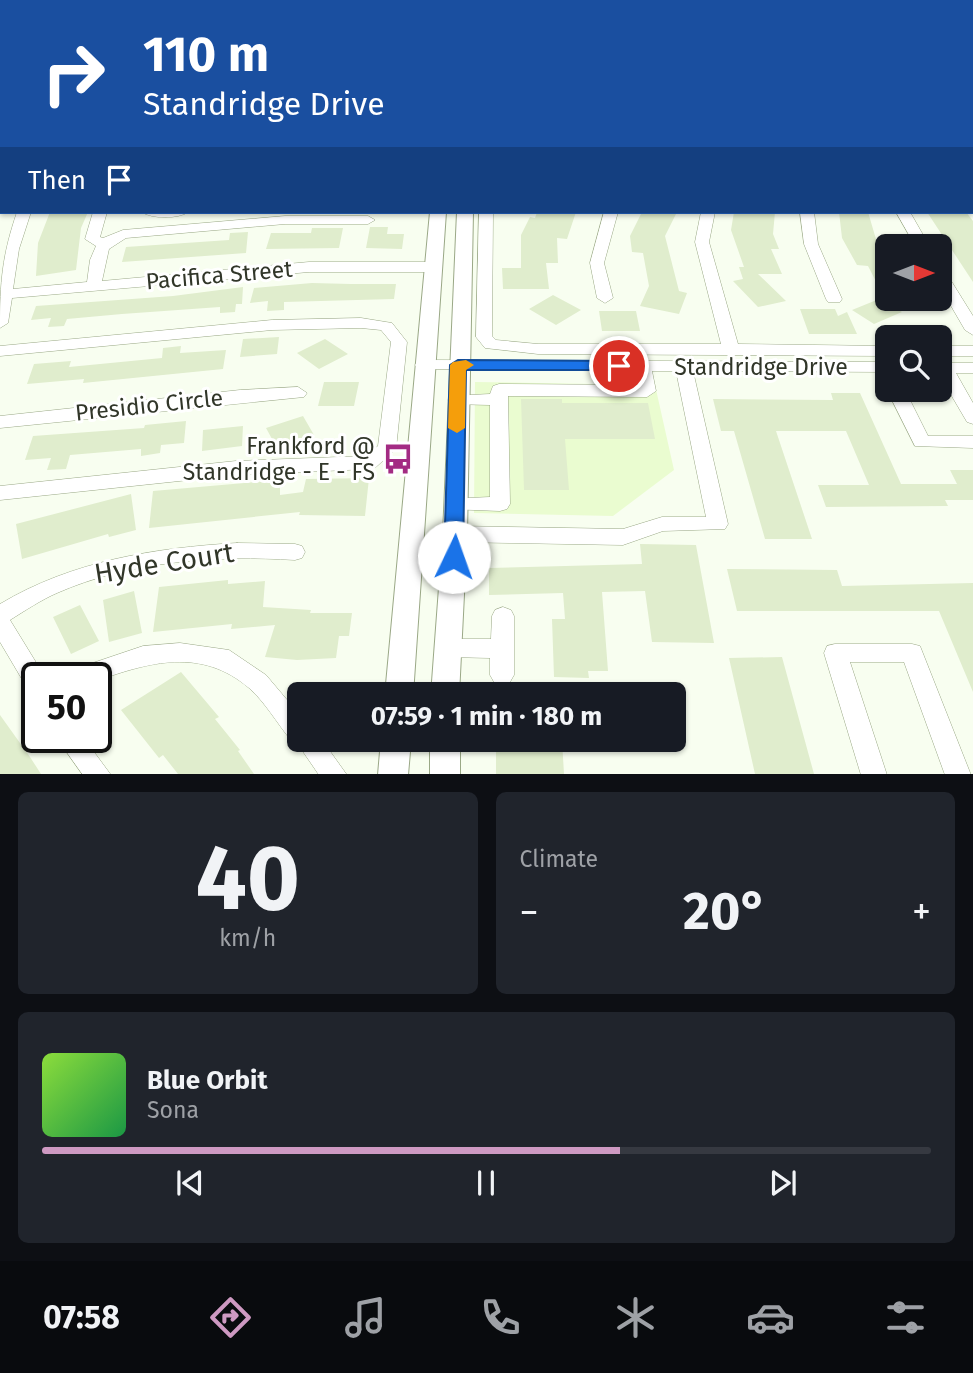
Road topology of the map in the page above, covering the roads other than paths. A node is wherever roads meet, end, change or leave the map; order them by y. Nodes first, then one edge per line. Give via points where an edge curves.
1 (23, 214) edge
2 (99, 214) edge
3 (438, 214) edge
4 (465, 214) edge
5 (486, 214) edge
6 (610, 214) edge
7 (707, 214) edge
8 (807, 214) edge
9 (904, 214) edge
10 (368, 219) dead end
11 (916, 234) edge
12 (104, 244) junction
13 (434, 267) junction
14 (94, 285) junction
15 (5, 294) junction
16 (952, 294) edge
17 (605, 298) dead end
18 (834, 299) dead end
19 (0, 323) edge
20 (973, 330) edge
21 (731, 349) junction
22 (0, 351) edge
23 (973, 351) edge
24 (952, 358) edge
25 (875, 364) edge
26 (952, 364) edge
27 (424, 365) junction
28 (458, 365) junction
29 (571, 365) junction
30 (875, 365) edge
31 (643, 366) junction
32 (683, 366) junction
33 (973, 368) edge
34 (952, 381) edge
35 (574, 390) junction
36 (298, 393) dead end
37 (457, 400) junction
38 (499, 400) junction
39 (902, 402) edge
40 (973, 418) edge
41 (0, 422) edge
42 (973, 442) edge
43 (0, 493) edge
44 (455, 504) junction
45 (455, 534) junction
46 (295, 552) dead end
47 (0, 615) edge
48 (503, 616) dead end
49 (0, 622) edge
50 (448, 648) junction
51 (502, 649) junction
52 (24, 662) edge
53 (112, 666) edge
54 (502, 675) dead end
55 (400, 682) edge
56 (446, 682) edge
57 (287, 717) edge
58 (317, 752) edge
59 (395, 752) edge
60 (445, 752) edge
61 (81, 753) edge
62 (98, 774) edge
63 (334, 774) edge
64 (393, 774) edge
65 (445, 774) edge
66 (874, 774) edge
67 (958, 774) edge

1 - 15 street
2 - 12 street via 92,239
3 - 13 main road
4 - 28 main road
5 - 21 street via 484,337 491,344 538,349
6 - 17 street via 597,263
7 - 21 street via 702,243
8 - 18 street via 811,244
9 - 11 street
10 - 12 street via 285,220 123,234
12 - 14 street
13 - 14 street, Pacifica Street via 309,267
13 - 27 main road
14 - 15 street, Pacifica Street
15 - 19 street
16 - 20 street
21 - 25 street
22 - 43 street via 272,326 361,323 386,326 399,342 387,449 369,462 236,468
23 - 24 street
26 - 33 street
27 - 28 street, Standridge Drive
27 - 55 main road
28 - 29 street, Standridge Drive
28 - 37 main road
29 - 31 street, Standridge Drive
29 - 35 street
30 - 32 street, Standridge Drive
31 - 32 street, Standridge Drive
31 - 35 street via 647,391
32 - 45 street via 718,524 662,524 623,537
34 - 40 street
35 - 38 street via 499,390
36 - 41 street, Presidio Circle
37 - 38 street
37 - 44 main road
38 - 44 street via 500,504
39 - 42 street via 922,442
44 - 45 main road
45 - 50 main road
46 - 47 street, Hyde Court via 241,550 114,566 50,587
48 - 51 street
49 - 52 street
50 - 51 street
50 - 56 main road
51 - 54 street
53 - 57 street via 142,655 180,652 221,657 258,682
58 - 63 street
59 - 64 main road
60 - 65 main road
61 - 62 street
66 - 67 street via 835,653 912,653

